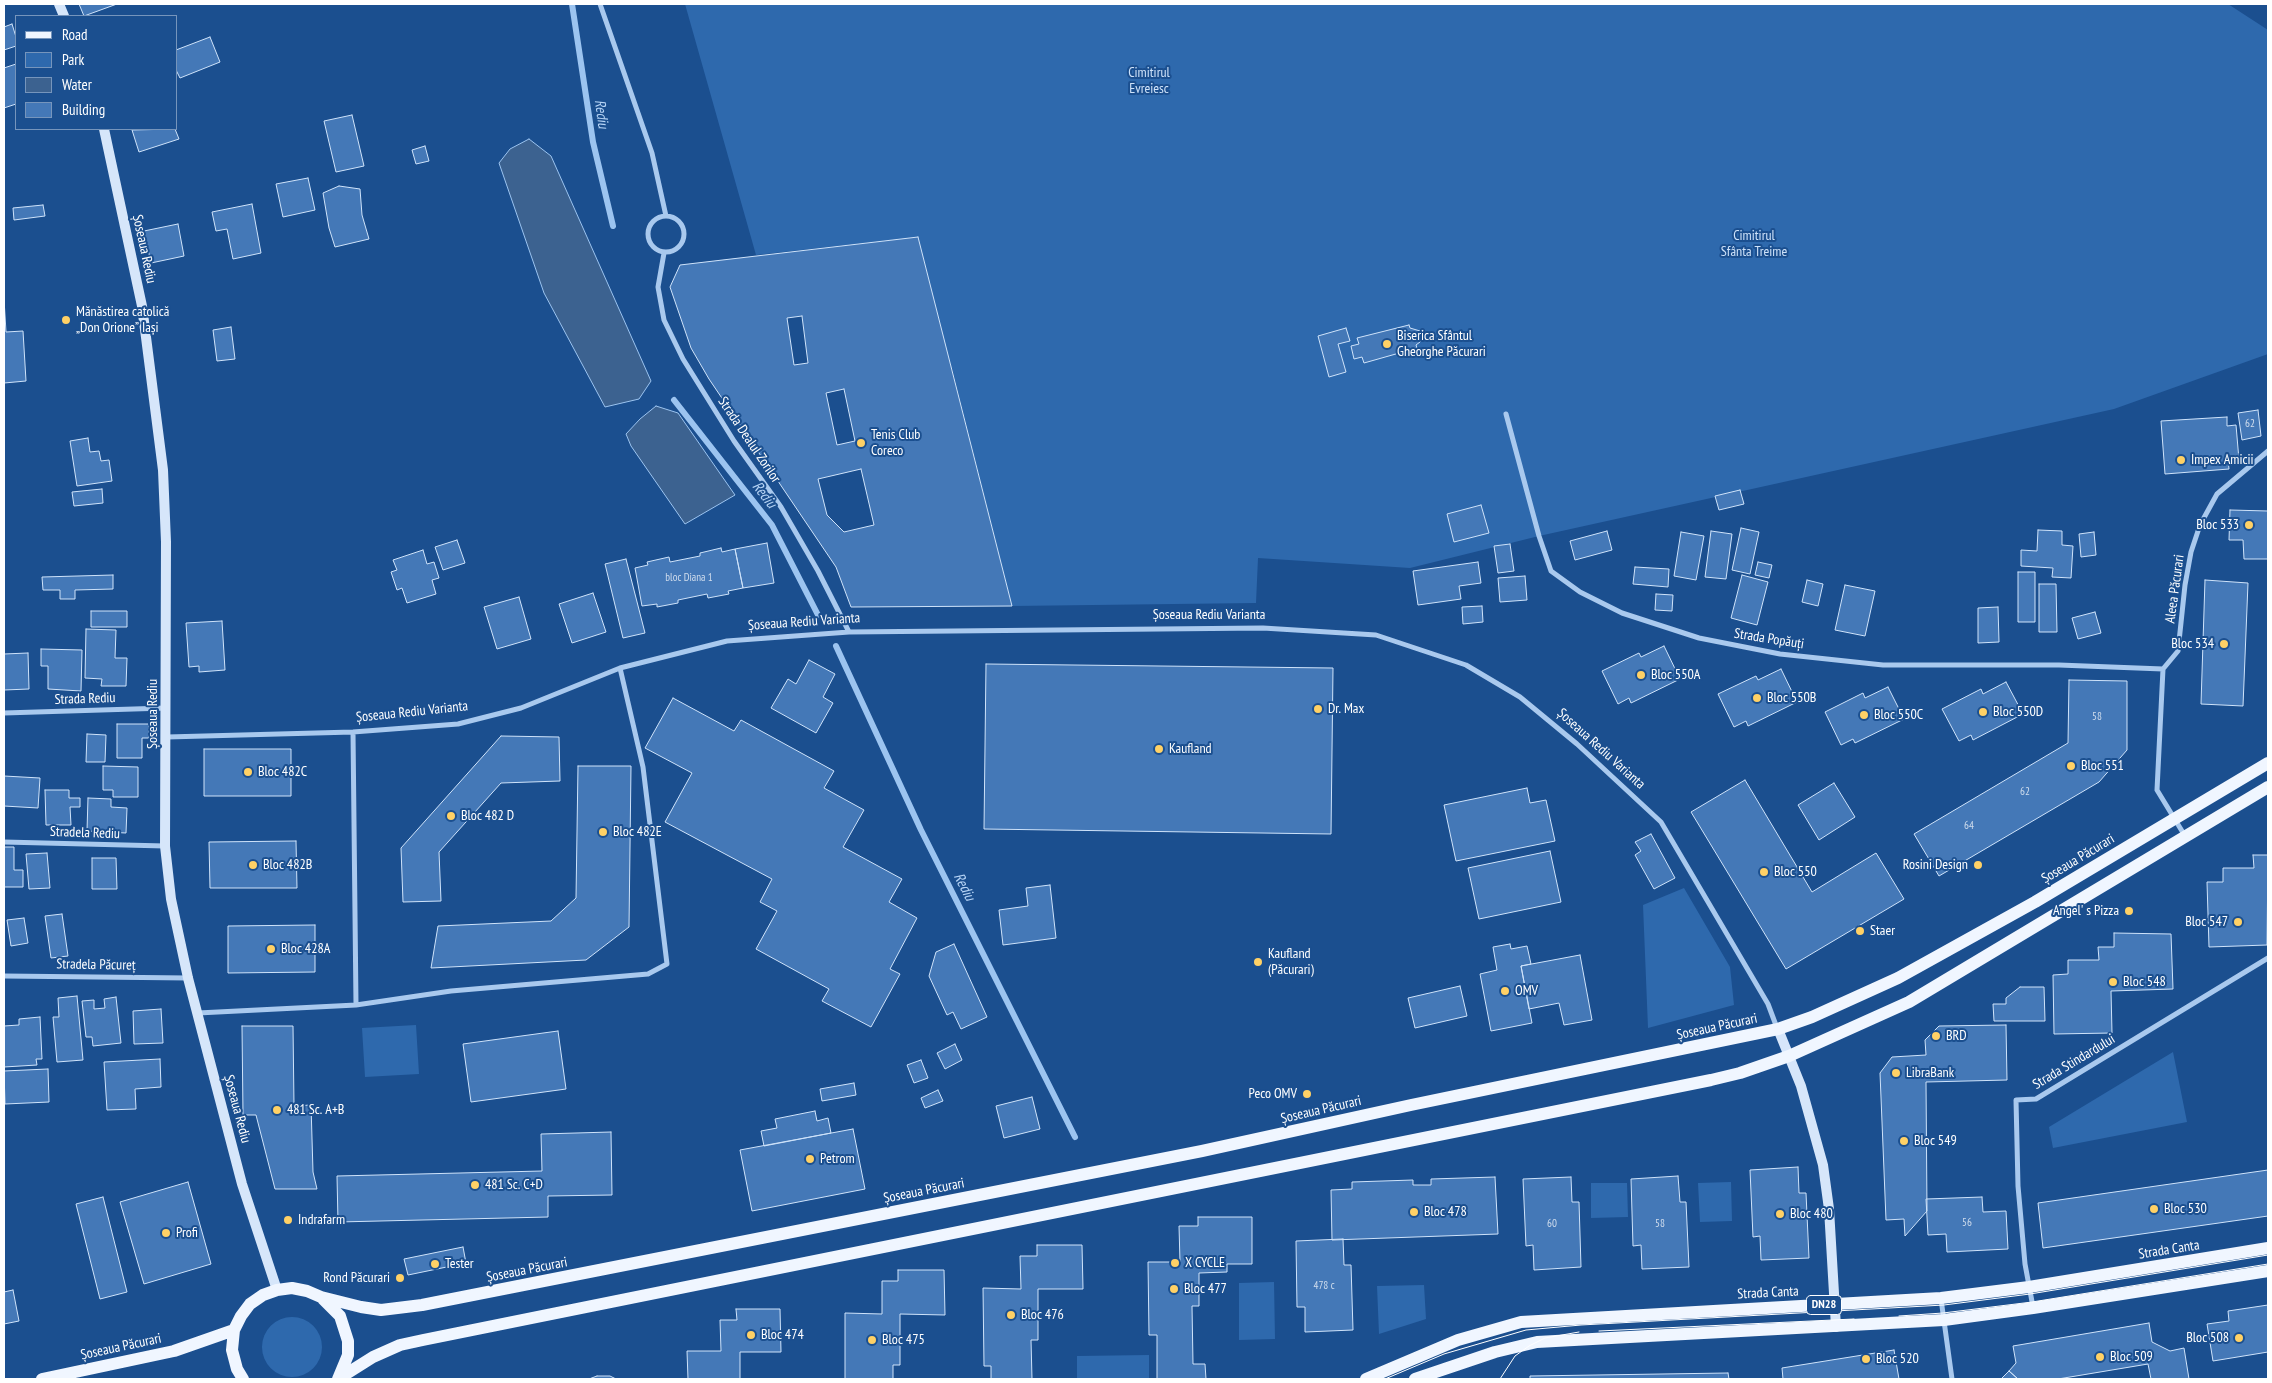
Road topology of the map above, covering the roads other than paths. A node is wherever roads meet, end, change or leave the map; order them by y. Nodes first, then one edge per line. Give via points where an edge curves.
1 (600, 4) edge
2 (104, 130) edge
3 (666, 216) junction
4 (664, 253) junction
5 (1506, 414) dead end
6 (2268, 451) edge
7 (849, 632) junction
8 (620, 668) junction
9 (2163, 669) junction
10 (166, 708) junction
11 (4, 713) edge
12 (353, 732) junction
13 (166, 737) junction
14 (2268, 763) edge
15 (2268, 787) edge
16 (2175, 818) junction
17 (2186, 836) junction
18 (4, 842) edge
19 (165, 846) junction
20 (2268, 958) edge
21 (4, 976) edge
22 (188, 978) junction
23 (356, 1005) junction
24 (198, 1013) junction
25 (1778, 1029) junction
26 (1789, 1056) junction
27 (2268, 1248) edge
28 (2268, 1271) edge
29 (2029, 1287) junction
30 (277, 1290) junction
31 (321, 1297) junction
32 (1941, 1298) junction
33 (1835, 1304) junction
34 (2033, 1308) junction
35 (1944, 1320) junction
36 (1836, 1327) junction
37 (234, 1330) junction
38 (42, 1379) edge
39 (243, 1379) edge
40 (338, 1379) edge
41 (1366, 1379) edge
42 (1416, 1379) edge
43 (1952, 1379) edge

1 - 3 street via 652,153
2 - 10 main road, Șoseaua Rediu via 142,306 162,470 166,542
3 - 4 street via 654,220 648,230 653,248
3 - 4 street via 681,224 684,235 676,250
4 - 7 street, Strada Dealul Zorilor via 658,287 664,320 683,359 734,441 781,507
5 - 9 street, Strada Popăuți via 1551,571 1580,592 1622,613 1699,638 1780,654 1883,665 2059,665
6 - 9 street, Aleea Păcurari via 2217,494 2200,525 2185,585 2178,651
7 - 8 street, Șoseaua Rediu Varianta via 727,641
7 - 25 street, Șoseaua Rediu Varianta via 1263,628 1376,635 1466,665 1520,697 1577,744 1661,822 1768,1004
8 - 12 street, Șoseaua Rediu Varianta via 521,708 458,724
8 - 23 street via 643,767 667,964 648,974 451,991
9 - 16 street via 2157,790
10 - 11 street, Strada Rediu
10 - 13 main road, Șoseaua Rediu
12 - 13 street, Șoseaua Rediu Varianta
12 - 23 street
13 - 19 main road, Șoseaua Rediu
14 - 16 main road, Șoseaua Păcurari
15 - 17 main road, Șoseaua Păcurari
16 - 17 street
16 - 25 main road, Șoseaua Păcurari via 2035,902 1898,978
17 - 26 main road, Șoseaua Păcurari via 1908,1002
18 - 19 street, Stradela Rediu
19 - 22 main road, Șoseaua Rediu via 171,899
20 - 29 street, Strada Stindardului via 2036,1099 2016,1100 2018,1186
21 - 22 street, Stradela Păcureț
22 - 24 main road, Șoseaua Rediu
23 - 24 street
24 - 30 main road, Șoseaua Rediu via 242,1184
25 - 26 main road, Șoseaua Rediu Varianta
25 - 31 main road, Șoseaua Păcurari via 1202,1151 422,1305 381,1310
26 - 33 main road, Șoseaua Rediu Varianta via 1801,1086 1823,1165
26 - 40 main road, Șoseaua Păcurari via 1711,1080 400,1345
27 - 29 main road, Strada Canta / DN28
28 - 34 main road, DN28
29 - 32 main road, Strada Canta / DN28
29 - 34 street, Strada Stindardului
30 - 31 main road, Șoseaua Păcurari via 292,1288
30 - 37 main road, Șoseaua Păcurari via 250,1304
31 - 40 main road, Șoseaua Păcurari via 336,1311 345,1328 348,1354
32 - 33 main road, Strada Canta / DN28
32 - 35 street
33 - 36 main road, Șoseaua Rediu Varianta
33 - 41 main road, Strada Canta / DN28 via 1521,1322 1458,1340
34 - 35 main road, DN28
35 - 36 main road, DN28
35 - 43 street
36 - 42 main road, DN28 via 1537,1342 1495,1352
37 - 38 main road, Șoseaua Păcurari via 174,1351
37 - 39 main road, Șoseaua Păcurari via 232,1350

